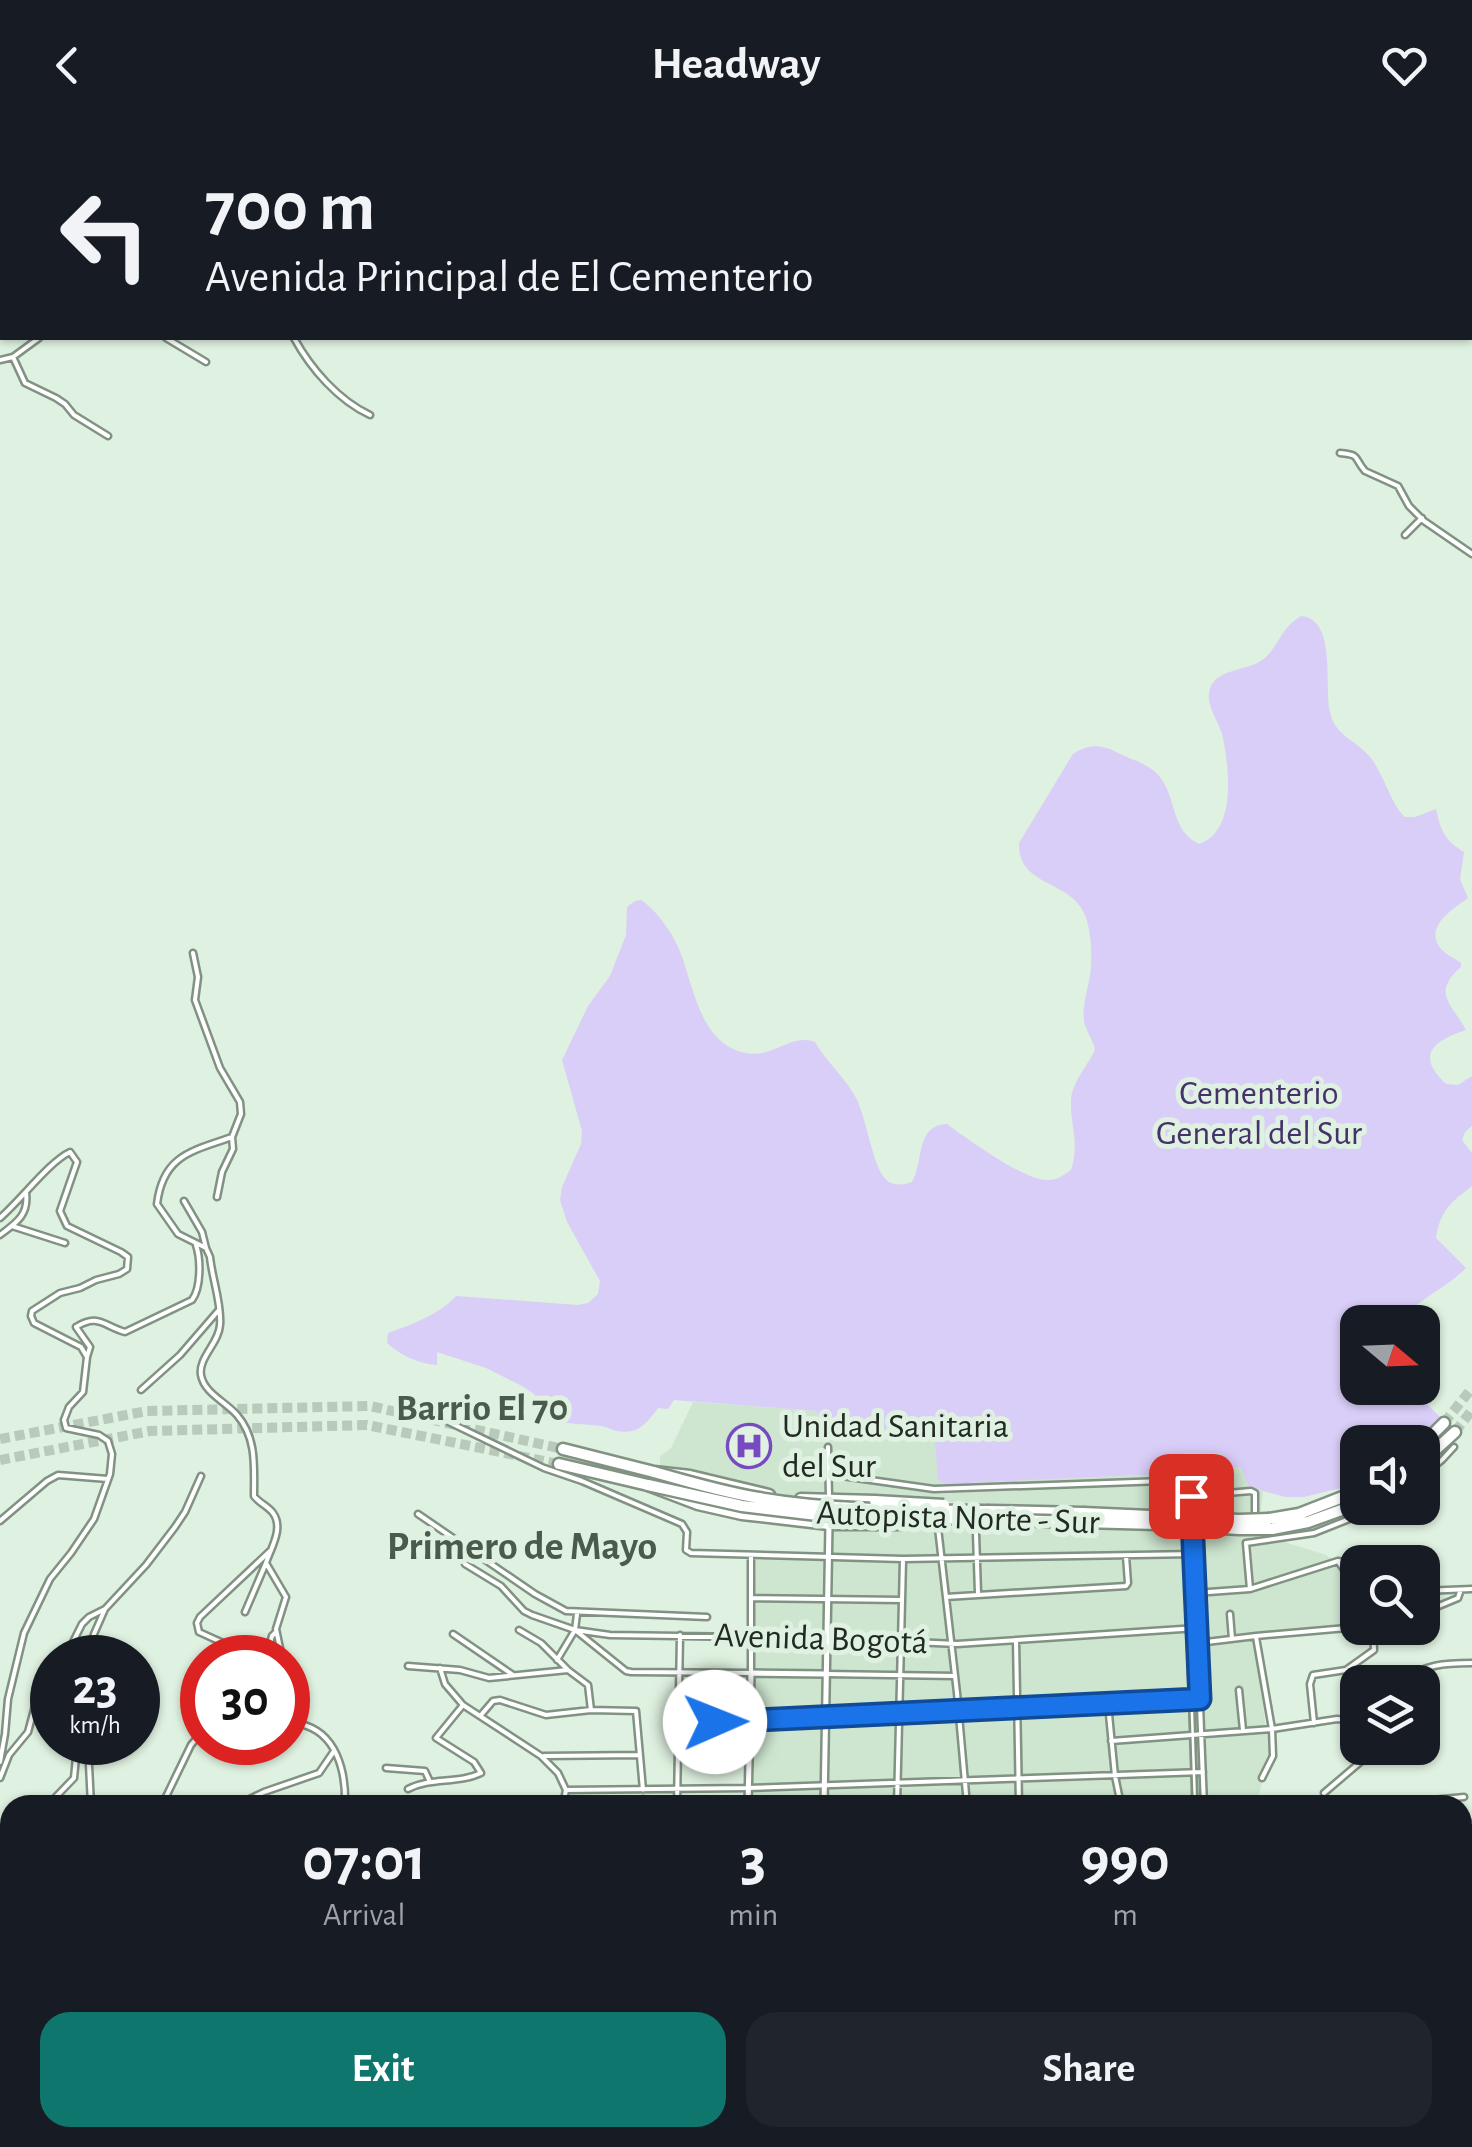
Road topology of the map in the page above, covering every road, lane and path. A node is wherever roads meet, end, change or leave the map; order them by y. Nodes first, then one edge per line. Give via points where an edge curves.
1 (36, 340) edge
2 (169, 340) edge
3 (295, 340) edge
4 (13, 357) junction
5 (0, 360) edge
6 (206, 362) dead end
7 (370, 415) dead end
8 (108, 436) dead end
9 (1340, 452) dead end
10 (1422, 518) junction
11 (1404, 535) dead end
12 (1472, 554) edge
13 (194, 953) dead end
14 (232, 1137) junction
15 (26, 1194) junction
16 (217, 1197) dead end
17 (184, 1202) dead end
18 (0, 1218) edge
19 (12, 1226) junction
20 (0, 1235) edge
21 (65, 1242) dead end
22 (196, 1245) junction
23 (206, 1248) junction
24 (218, 1311) junction
25 (87, 1357) junction
26 (141, 1390) dead end
27 (402, 1400) dead end
28 (1444, 1423) tunnel mouth
29 (1440, 1427) edge
30 (1454, 1432) tunnel mouth
31 (1440, 1445) edge
32 (828, 1447) dead end
33 (1454, 1447) dead end
34 (563, 1449) tunnel mouth
35 (1440, 1462) edge
36 (559, 1464) tunnel mouth
37 (654, 1472) junction
38 (828, 1474) junction
39 (201, 1476) dead end
40 (108, 1479) junction
41 (1188, 1480) junction
42 (648, 1485) junction
43 (934, 1489) junction
44 (1191, 1496) junction
45 (1340, 1498) edge
46 (829, 1501) junction
47 (990, 1511) junction
48 (1340, 1511) edge
49 (418, 1514) dead end
50 (968, 1519) junction
51 (0, 1521) edge
52 (1340, 1523) edge
53 (829, 1524) junction
54 (1270, 1524) junction
55 (976, 1533) dead end
56 (1256, 1542) junction
57 (270, 1551) junction
58 (1195, 1554) junction
59 (751, 1555) junction
60 (1187, 1555) junction
61 (1126, 1556) junction
62 (828, 1557) junction
63 (940, 1558) junction
64 (977, 1558) junction
65 (904, 1559) junction
66 (1338, 1561) joint
67 (266, 1563) junction
68 (465, 1564) dead end
69 (1340, 1564) edge
70 (1250, 1589) junction
71 (1472, 1589) edge
72 (1461, 1590) junction
73 (1440, 1591) edge
74 (1195, 1593) junction
75 (978, 1594) junction
76 (945, 1597) junction
77 (752, 1598) junction
78 (827, 1598) junction
79 (902, 1600) junction
80 (1440, 1604) edge
81 (105, 1609) junction
82 (245, 1612) dead end
83 (577, 1613) junction
84 (1230, 1614) dead end
85 (707, 1618) dead end
86 (1190, 1628) junction
87 (1197, 1628) junction
88 (1340, 1629) edge
89 (519, 1630) dead end
90 (575, 1630) junction
91 (276, 1632) junction
92 (454, 1634) dead end
93 (76, 1635) edge
94 (94, 1635) edge
95 (206, 1635) edge
96 (273, 1635) edge
97 (277, 1635) edge
98 (680, 1635) junction
99 (1256, 1636) junction
100 (752, 1637) junction
101 (826, 1638) junction
102 (1232, 1639) junction
103 (902, 1640) junction
104 (1016, 1640) junction
105 (951, 1643) junction
106 (1198, 1644) junction
107 (1374, 1645) edge
108 (557, 1660) junction
109 (1472, 1663) edge
110 (1432, 1665) edge
111 (408, 1666) dead end
112 (440, 1668) junction
113 (568, 1670) junction
114 (680, 1672) junction
115 (751, 1673) junction
116 (826, 1674) junction
117 (513, 1675) junction
118 (900, 1676) junction
119 (955, 1676) junction
120 (1239, 1690) dead end
121 (1190, 1699) junction
122 (1200, 1699) junction
123 (1108, 1704) junction
124 (463, 1706) junction
125 (1017, 1708) junction
126 (591, 1710) junction
127 (958, 1712) junction
128 (899, 1715) junction
129 (481, 1716) junction
130 (826, 1718) junction
131 (1340, 1719) edge
132 (750, 1722) junction
133 (680, 1723) junction
134 (1314, 1723) junction
135 (30, 1726) edge
136 (310, 1727) edge
137 (1272, 1729) junction
138 (1243, 1730) junction
139 (1201, 1735) junction
140 (1193, 1736) junction
141 (1111, 1741) junction
142 (334, 1750) junction
143 (640, 1755) junction
144 (541, 1756) junction
145 (0, 1762) edge
146 (75, 1765) edge
147 (87, 1765) edge
148 (181, 1765) edge
149 (1356, 1765) edge
150 (386, 1768) dead end
151 (1194, 1772) junction
152 (1203, 1772) junction
153 (1115, 1776) junction
154 (0, 1778) edge
155 (1262, 1778) dead end
156 (1019, 1779) junction
157 (964, 1780) junction
158 (430, 1782) junction
159 (898, 1782) junction
160 (825, 1784) junction
161 (678, 1788) junction
162 (748, 1788) junction
163 (408, 1789) dead end
164 (566, 1790) junction
165 (643, 1790) junction
166 (1324, 1793) dead end
167 (58, 1795) edge
168 (91, 1795) edge
169 (167, 1795) edge
170 (258, 1795) edge
171 (344, 1795) edge
172 (565, 1795) edge
173 (678, 1795) edge
174 (748, 1795) edge
175 (824, 1795) edge
176 (898, 1795) edge
177 (966, 1795) edge
178 (1020, 1795) edge
179 (1119, 1795) edge
180 (1195, 1795) edge
181 (1204, 1795) edge

1 - 4 street
2 - 6 street
3 - 7 street via 324,379
4 - 5 street
4 - 8 street via 25,383
9 - 10 street via 1358,456 1365,471 1398,486
10 - 11 street
10 - 12 street
13 - 14 street via 195,1000 240,1102
14 - 16 street
14 - 22 street via 190,1152 164,1174 157,1204 178,1234
15 - 18 street
15 - 19 street via 26,1208
15 - 25 street via 70,1152 77,1162 60,1211 67,1226 128,1256 120,1274 60,1293 32,1311 34,1322 82,1346
17 - 23 street
19 - 20 street
19 - 21 street
22 - 23 street
22 - 25 street via 198,1292 192,1300 125,1332 103,1321 78,1324 90,1347
23 - 24 street
24 - 26 street
24 - 57 street via 220,1328 201,1375 248,1432 254,1496 271,1510 278,1528
25 - 40 street via 83,1392 64,1420 66,1428 108,1441
27 - 59 street via 682,1524 691,1553
28 - 29 highway
30 - 31 highway
32 - 38 street
33 - 35 street
34 - 37 highway, Autopista Norte - Sur
36 - 42 highway, Autopista Norte - Sur
37 - 46 highway, bridge
37 - 47 highway, Autopista Norte - Sur, bridge via 795,1504
38 - 43 street
38 - 46 street
39 - 81 street via 175,1527
40 - 51 street via 58,1476
40 - 145 street via 94,1518 50,1579 24,1633
41 - 43 street
41 - 44 street
41 - 60 street
42 - 50 highway, Autopista Norte - Sur, bridge via 776,1511
42 - 53 highway, bridge via 698,1504
43 - 63 street
44 - 56 street via 1255,1493
44 - 58 street
45 - 54 highway, Autopista Norte - Sur
46 - 47 highway, bridge
46 - 53 street
47 - 54 highway, Autopista Norte - Sur, bridge
48 - 54 highway, Autopista Norte - Sur
49 - 83 street via 535,1594
50 - 53 highway, bridge
50 - 54 highway, Autopista Norte - Sur, bridge via 1239,1530
52 - 56 street
53 - 62 street
55 - 64 street
56 - 70 street via 1246,1542
57 - 67 street
57 - 95 street via 200,1617 199,1632
58 - 60 street
58 - 74 street
59 - 62 street
59 - 77 street
60 - 61 street
60 - 86 street
61 - 64 street
61 - 75 street via 1126,1586
62 - 65 street
62 - 78 street
63 - 64 street
63 - 65 street
63 - 76 street
64 - 75 street
65 - 79 street
66 - 69 street
66 - 70 street
67 - 82 street
67 - 91 street via 286,1598
68 - 90 street, Avenida Bogotá via 501,1586 524,1611
70 - 74 street
71 - 72 street
72 - 73 street
72 - 80 street
74 - 87 street
75 - 76 street
76 - 105 street
77 - 78 street
77 - 100 street
78 - 79 street
78 - 101 street
79 - 103 street
81 - 93 street
81 - 94 street
83 - 85 street
83 - 90 street
84 - 102 street
86 - 87 street, Avenida Bogotá
86 - 104 street, Avenida Bogotá
86 - 121 street
87 - 106 street
88 - 99 street
89 - 108 street
90 - 98 street, Avenida Bogotá
90 - 108 street
90 - 114 street via 626,1671
91 - 96 street
91 - 97 street
92 - 117 street
98 - 100 street, Avenida Bogotá
98 - 114 street
99 - 102 street
99 - 137 street
100 - 101 street, Avenida Bogotá
100 - 115 street
101 - 103 street, Avenida Bogotá
101 - 116 street
102 - 106 street
103 - 105 street, Avenida Bogotá
103 - 118 street
104 - 105 street, Avenida Bogotá
104 - 125 street
105 - 119 street
106 - 122 street
107 - 134 street via 1346,1670 1313,1675
108 - 113 street
109 - 110 street
111 - 112 street
112 - 117 street via 489,1678
112 - 124 street
113 - 117 street
113 - 126 street via 588,1685
114 - 115 street
114 - 133 street
115 - 116 street
115 - 132 street
116 - 118 street
116 - 130 street
118 - 119 street
118 - 128 street
119 - 127 street
120 - 138 street
121 - 122 street
121 - 123 street
121 - 140 street
122 - 139 street
123 - 125 street
123 - 141 street
124 - 129 street
124 - 158 street via 436,1738 481,1773
125 - 127 street
125 - 156 street
126 - 129 street via 546,1714 500,1700
126 - 143 street via 636,1710
127 - 128 street
127 - 157 street
128 - 130 street
128 - 159 street
129 - 144 street
130 - 132 street
130 - 160 street
131 - 134 street
132 - 133 street
132 - 162 street
133 - 161 street
134 - 137 street
135 - 154 street
136 - 142 street
137 - 138 street
137 - 155 street via 1273,1756
138 - 139 street
139 - 140 street
139 - 152 street
140 - 141 street
140 - 151 street
141 - 153 street
142 - 170 street via 319,1773
142 - 171 street
143 - 144 street
143 - 165 street
144 - 164 street
146 - 167 street via 74,1778
147 - 168 street
148 - 169 street
149 - 166 street
150 - 158 street via 425,1771
151 - 152 street
151 - 153 street
151 - 180 street
152 - 181 street
153 - 156 street
153 - 179 street
156 - 157 street
156 - 178 street
157 - 159 street
157 - 177 street
158 - 163 street
159 - 160 street
159 - 176 street
160 - 162 street
160 - 175 street
161 - 162 street
161 - 165 street
161 - 173 street
162 - 174 street
164 - 165 street
164 - 172 street

